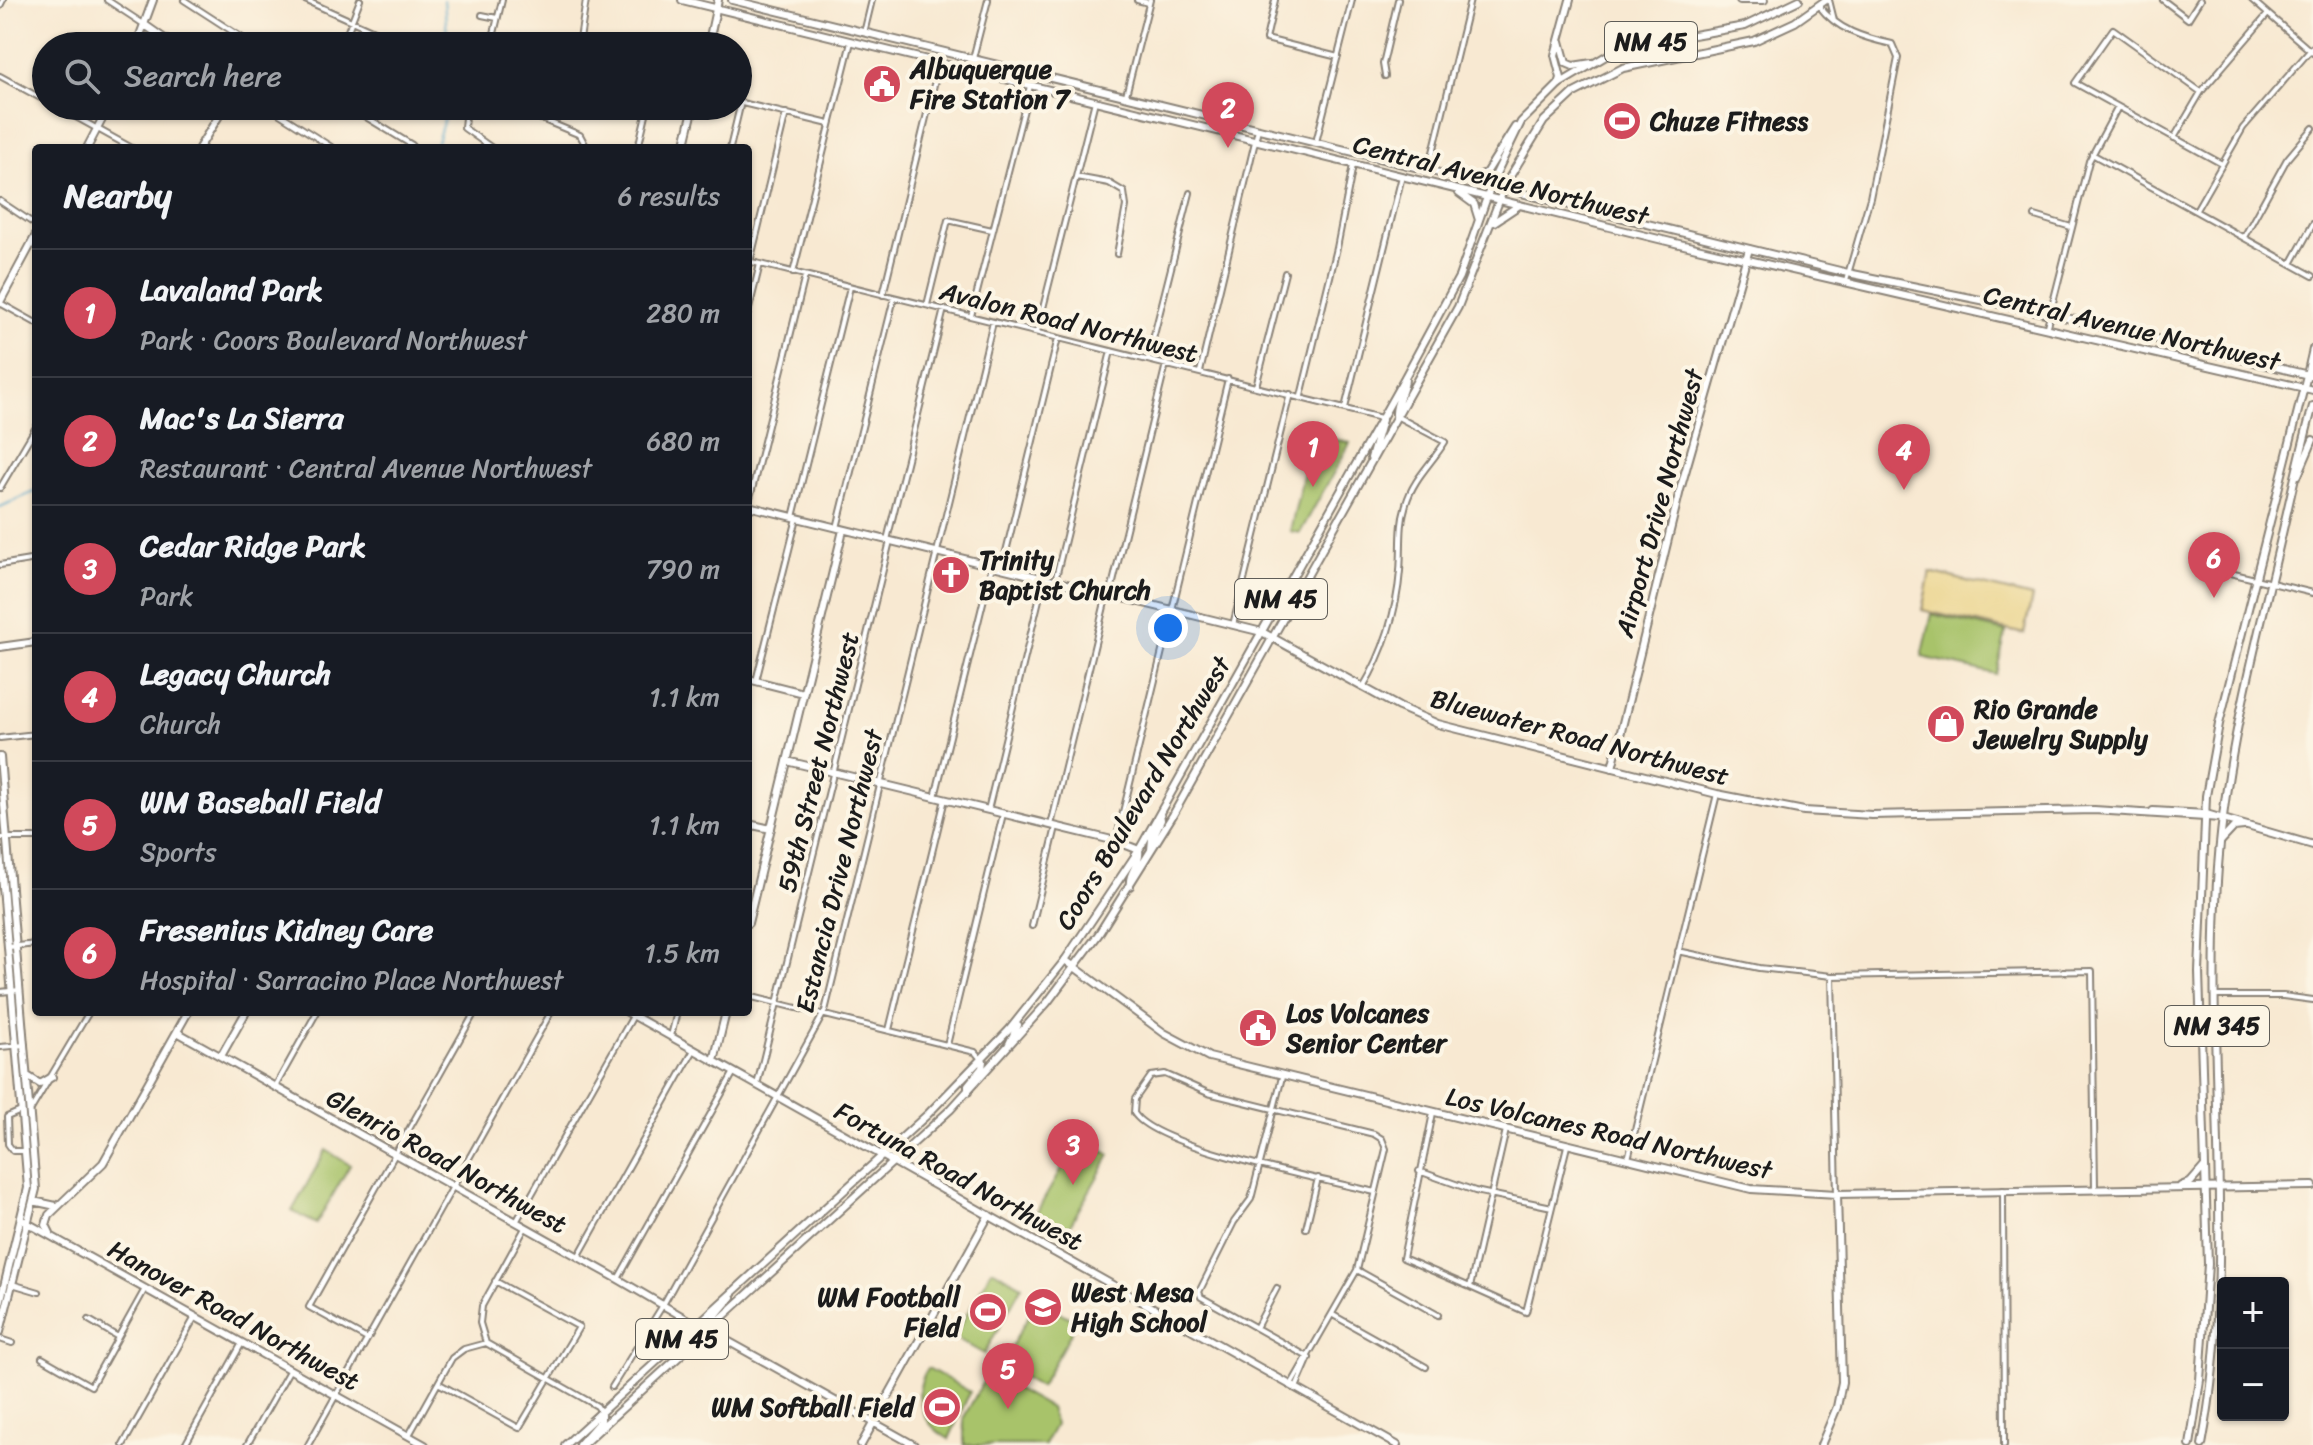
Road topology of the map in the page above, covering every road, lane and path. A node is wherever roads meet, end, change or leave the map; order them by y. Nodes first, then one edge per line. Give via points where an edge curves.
1 (3, 0) edge
2 (107, 0) edge
3 (153, 0) edge
4 (184, 0) edge
5 (305, 0) edge
6 (360, 0) edge
7 (502, 0) edge
8 (586, 0) edge
9 (682, 0) edge
10 (718, 0) edge
11 (732, 0) edge
12 (872, 0) edge
13 (988, 0) edge
14 (1137, 0) edge
15 (1275, 0) edge
16 (1352, 0) edge
17 (1398, 0) edge
18 (1470, 0) edge
19 (1570, 0) edge
20 (1740, 0) edge
21 (1764, 0) edge
22 (1799, 0) edge
23 (1828, 0) edge
24 (2163, 0) edge
25 (2200, 0) edge
26 (2252, 0) edge
27 (1149, 2) edge
28 (1818, 3) edge
29 (758, 4) edge
30 (0, 6) edge
31 (717, 9) junction
32 (2268, 14) junction
33 (482, 15) dead end
34 (497, 18) junction
35 (353, 22) junction
36 (1835, 22) junction
37 (145, 25) junction
38 (142, 32) edge
39 (155, 32) edge
40 (233, 32) edge
41 (348, 32) edge
42 (376, 32) edge
43 (494, 32) edge
44 (581, 32) edge
45 (711, 32) edge
46 (864, 33) junction
47 (851, 41) junction
48 (1560, 41) junction
49 (2312, 50) edge
50 (1338, 57) junction
51 (973, 58) junction
52 (939, 63) junction
53 (1592, 63) junction
54 (970, 70) junction
55 (0, 76) edge
56 (1385, 76) dead end
57 (1559, 84) junction
58 (1030, 86) junction
59 (2201, 92) junction
60 (32, 93) edge
61 (1125, 98) junction
62 (1095, 101) junction
63 (752, 105) edge
64 (2118, 107) junction
65 (786, 113) junction
66 (82, 120) edge
67 (102, 120) edge
68 (216, 120) edge
69 (289, 120) edge
70 (371, 120) edge
71 (465, 120) edge
72 (544, 120) edge
73 (645, 120) edge
74 (691, 120) edge
75 (736, 120) edge
76 (1521, 122) junction
77 (829, 124) junction
78 (2313, 128) edge
79 (98, 129) junction
80 (1258, 129) junction
81 (2174, 138) junction
82 (1255, 141) junction
83 (89, 144) edge
84 (125, 144) edge
85 (201, 144) edge
86 (327, 144) edge
87 (410, 144) edge
88 (486, 144) edge
89 (585, 144) edge
90 (639, 144) edge
91 (685, 144) edge
92 (731, 144) edge
93 (1315, 144) junction
94 (2092, 154) junction
95 (2222, 164) junction
96 (1353, 165) junction
97 (1429, 169) junction
98 (1402, 176) junction
99 (1076, 177) junction
100 (1469, 179) junction
101 (1492, 185) junction
102 (1447, 186) junction
103 (1504, 188) junction
104 (1190, 193) dead end
105 (1488, 198) junction
106 (1500, 200) junction
107 (0, 201) edge
108 (1520, 205) junction
109 (2196, 210) junction
110 (2035, 216) dead end
111 (32, 222) edge
112 (2313, 224) edge
113 (1492, 225) junction
114 (2071, 227) junction
115 (1479, 228) junction
116 (992, 230) junction
117 (2244, 237) junction
118 (32, 242) edge
119 (752, 249) edge
120 (1749, 249) junction
121 (1117, 254) dead end
122 (1744, 260) junction
123 (1794, 260) junction
124 (752, 262) edge
125 (760, 264) junction
126 (2291, 264) junction
127 (1791, 271) junction
128 (793, 273) junction
129 (1285, 273) dead end
130 (1848, 273) junction
131 (805, 276) junction
132 (2313, 276) edge
133 (1459, 277) junction
134 (0, 280) edge
135 (9, 284) junction
136 (1469, 284) junction
137 (1845, 284) junction
138 (850, 287) junction
139 (883, 295) junction
140 (752, 297) edge
141 (894, 298) junction
142 (0, 302) edge
143 (927, 305) junction
144 (944, 309) junction
145 (2050, 314) junction
146 (970, 316) junction
147 (32, 321) edge
148 (993, 322) junction
149 (2047, 326) junction
150 (1037, 332) junction
151 (1058, 338) junction
152 (2313, 349) edge
153 (1111, 351) junction
154 (1148, 359) junction
155 (1166, 364) junction
156 (1200, 372) junction
157 (2310, 375) edge
158 (1405, 377) junction
159 (1228, 379) junction
160 (1256, 386) junction
161 (2304, 388) junction
162 (2313, 390) edge
163 (1290, 394) junction
164 (1300, 397) junction
165 (2313, 406) edge
166 (1345, 408) junction
167 (1396, 416) junction
168 (1381, 418) junction
169 (32, 434) edge
170 (2313, 440) edge
171 (1371, 462) junction
172 (2295, 482) junction
173 (0, 488) edge
174 (752, 490) edge
175 (752, 507) edge
176 (795, 518) junction
177 (840, 529) junction
178 (888, 541) junction
179 (938, 553) junction
180 (32, 560) edge
181 (0, 565) edge
182 (992, 566) junction
183 (2201, 566) dead end
184 (1002, 568) junction
185 (1044, 579) junction
186 (2258, 580) junction
187 (1055, 581) junction
188 (2271, 582) junction
189 (2313, 593) edge
190 (1108, 594) junction
191 (1171, 610) junction
192 (1233, 625) junction
193 (1262, 632) junction
194 (1272, 637) junction
195 (32, 643) edge
196 (0, 647) edge
197 (752, 680) edge
198 (756, 681) junction
199 (1363, 687) junction
200 (803, 693) junction
201 (32, 734) edge
202 (0, 738) edge
203 (0, 757) edge
204 (787, 761) junction
205 (1612, 768) junction
206 (834, 772) junction
207 (881, 784) junction
208 (1717, 794) junction
209 (2206, 796) junction
210 (935, 797) junction
211 (945, 799) junction
212 (988, 810) junction
213 (2149, 811) junction
214 (2191, 811) junction
215 (1160, 813) junction
216 (1003, 814) junction
217 (2206, 817) junction
218 (2221, 818) junction
219 (752, 825) edge
220 (2250, 825) junction
221 (1053, 826) junction
222 (771, 829) junction
223 (4, 838) edge
224 (32, 838) edge
225 (1116, 841) junction
226 (2219, 844) junction
227 (2313, 845) edge
228 (1139, 850) junction
229 (0, 851) edge
230 (1151, 852) junction
231 (1130, 886) junction
232 (752, 907) edge
233 (1032, 926) dead end
234 (32, 945) edge
235 (13, 947) junction
236 (1678, 951) junction
237 (1065, 960) junction
238 (1075, 966) junction
239 (1832, 976) junction
240 (16, 991) junction
241 (0, 992) edge
242 (2216, 996) junction
243 (752, 997) edge
244 (2313, 1000) edge
245 (778, 1004) junction
246 (1025, 1011) junction
247 (824, 1015) junction
248 (87, 1016) edge
249 (186, 1016) edge
250 (244, 1016) edge
251 (315, 1016) edge
252 (473, 1016) edge
253 (549, 1016) edge
254 (629, 1016) edge
255 (634, 1016) edge
256 (676, 1016) edge
257 (725, 1016) edge
258 (889, 1031) junction
259 (177, 1032) junction
260 (671, 1036) junction
261 (21, 1045) junction
262 (947, 1045) junction
263 (0, 1047) edge
264 (1008, 1047) junction
265 (694, 1050) junction
266 (221, 1056) junction
267 (982, 1060) junction
268 (714, 1061) junction
269 (27, 1072) junction
270 (734, 1072) junction
271 (52, 1077) junction
272 (1282, 1077) junction
273 (757, 1085) junction
274 (275, 1087) junction
275 (968, 1092) junction
276 (780, 1097) junction
277 (1273, 1110) junction
278 (26, 1112) junction
279 (1433, 1113) junction
280 (1506, 1130) junction
281 (1567, 1146) junction
282 (30, 1151) junction
283 (395, 1155) junction
284 (883, 1155) junction
285 (1628, 1159) junction
286 (895, 1162) junction
287 (1260, 1163) junction
288 (2205, 1164) junction
289 (1419, 1171) junction
290 (1318, 1178) junction
291 (2181, 1186) junction
292 (2206, 1186) junction
293 (2221, 1186) junction
294 (2313, 1186) edge
295 (453, 1187) junction
296 (2095, 1188) junction
297 (2003, 1190) junction
298 (1375, 1192) junction
299 (1492, 1193) junction
300 (1837, 1194) junction
301 (31, 1200) junction
302 (56, 1206) junction
303 (1552, 1207) junction
304 (989, 1215) junction
305 (26, 1222) junction
306 (516, 1222) junction
307 (525, 1228) junction
308 (1306, 1228) dead end
309 (51, 1235) junction
310 (578, 1257) junction
311 (1357, 1270) junction
312 (618, 1279) junction
313 (495, 1281) junction
314 (10, 1283) junction
315 (1470, 1287) junction
316 (1277, 1288) dead end
317 (145, 1289) junction
318 (39, 1292) dead end
319 (732, 1294) junction
320 (0, 1303) edge
321 (663, 1305) junction
322 (1333, 1315) junction
323 (1438, 1315) dead end
324 (195, 1317) junction
325 (89, 1320) dead end
326 (694, 1327) junction
327 (712, 1328) junction
328 (1256, 1328) junction
329 (0, 1330) edge
330 (118, 1337) junction
331 (0, 1339) edge
332 (367, 1339) junction
333 (12, 1343) dead end
334 (242, 1343) junction
335 (486, 1343) junction
336 (42, 1358) dead end
337 (679, 1358) junction
338 (1309, 1358) junction
339 (1426, 1367) dead end
340 (290, 1369) junction
341 (550, 1379) junction
342 (438, 1383) junction
343 (612, 1387) dead end
344 (1293, 1387) junction
345 (336, 1395) junction
346 (601, 1412) junction
347 (874, 1422) junction
348 (408, 1436) junction
349 (1388, 1443) edge
350 (123, 1445) edge
351 (185, 1445) edge
352 (247, 1445) edge
353 (308, 1445) edge
354 (425, 1445) edge
355 (565, 1445) edge
356 (581, 1445) edge
357 (861, 1445) edge
358 (914, 1445) edge
359 (1397, 1445) edge
360 (1821, 1445) edge
361 (2004, 1445) edge
362 (2190, 1445) edge
363 (2202, 1445) edge

1 - 30 street
2 - 37 street
3 - 37 main road
4 - 40 street
5 - 35 street
6 - 35 street
7 - 34 street
8 - 44 street
9 - 31 main road, Central Avenue Northwest
10 - 31 main road
11 - 29 main road
12 - 46 street
13 - 51 street
14 - 27 street
15 - 50 street via 1266,39
16 - 50 street
17 - 56 street
18 - 97 street
19 - 48 main road
20 - 21 main road
22 - 53 main road, NM 45 via 1745,26 1642,44
23 - 28 main road, NM 45
23 - 36 street
24 - 25 street via 2188,19
26 - 32 street
27 - 61 street
28 - 36 street
28 - 103 main road, NM 45 via 1795,22 1754,41 1639,62 1591,83 1544,121
29 - 46 main road
31 - 45 main road
31 - 47 main road, Central Avenue Northwest
32 - 49 street
32 - 59 street
33 - 34 street
34 - 43 street
35 - 41 street
35 - 42 street
36 - 130 street via 1892,44 1898,58 1870,198
37 - 38 main road
37 - 39 main road
46 - 51 main road
47 - 52 main road, Central Avenue Northwest
47 - 77 street
48 - 53 main road via 1566,63
48 - 57 main road via 1555,55
49 - 95 street via 2252,116
50 - 93 street
51 - 54 street
51 - 61 main road
52 - 54 main road, Central Avenue Northwest
52 - 139 street
53 - 57 main road, NM 45
54 - 58 main road, Central Avenue Northwest
55 - 60 street
57 - 76 main road, NM 45
58 - 62 main road, Central Avenue Northwest
58 - 116 street
59 - 64 street via 2113,29 2075,83
59 - 81 street
61 - 80 main road
62 - 82 main road, Central Avenue Northwest
62 - 99 street
63 - 65 street
64 - 81 street
64 - 94 street
65 - 77 street
65 - 119 street
66 - 79 street
67 - 79 main road
68 - 85 main road
69 - 86 street
70 - 87 street
71 - 88 street via 464,128
72 - 89 street via 580,135
73 - 90 street
74 - 91 main road
75 - 92 street
76 - 100 main road via 1486,173
76 - 101 main road, NM 45
77 - 128 street
78 - 117 street via 2287,159
79 - 83 main road
79 - 84 street
80 - 82 street
80 - 93 main road
81 - 95 street
82 - 96 main road, Central Avenue Northwest
82 - 156 street
93 - 97 main road
94 - 109 street
94 - 114 street
95 - 109 street
96 - 98 main road, Central Avenue Northwest
96 - 164 street
97 - 100 main road
98 - 102 main road, Central Avenue Northwest
98 - 166 street
99 - 121 street via 1109,183 1124,192
99 - 150 street
100 - 101 main road
101 - 103 main road
101 - 105 main road, NM 45
102 - 105 main road, Central Avenue Northwest
102 - 115 main road via 1474,204
103 - 106 main road, NM 45
103 - 120 main road
104 - 154 street
105 - 106 main road, Central Avenue Northwest
105 - 115 main road, Coors Boulevard Northwest / NM 45
106 - 108 main road, Central Avenue Northwest
106 - 113 main road, Coors Boulevard Northwest / NM 45
107 - 111 street
108 - 113 main road
108 - 122 main road, Central Avenue Northwest
109 - 117 street
110 - 114 street
112 - 126 street
113 - 136 main road, Coors Boulevard Northwest / NM 45
114 - 145 street
115 - 133 main road, Coors Boulevard Northwest / NM 45
116 - 143 street via 948,220
116 - 146 street
117 - 126 street
118 - 135 main road
120 - 122 main road, Airport Drive Northwest
120 - 123 main road
122 - 127 main road, Central Avenue Northwest
122 - 205 main road, Airport Drive Northwest via 1680,490
123 - 127 main road
123 - 130 main road
124 - 125 street, Avalon Road Northwest
125 - 128 street, Avalon Road Northwest
125 - 140 street
126 - 132 street
127 - 137 main road, Central Avenue Northwest
128 - 131 street, Avalon Road Northwest
129 - 160 street
130 - 137 street
130 - 145 main road
131 - 138 street, Avalon Road Northwest
131 - 174 street
133 - 136 main road
133 - 158 main road, Coors Boulevard Northwest / NM 45
134 - 135 street
135 - 142 main road
136 - 167 main road, Coors Boulevard Northwest / NM 45
137 - 149 main road, Central Avenue Northwest
138 - 139 street, Avalon Road Northwest
138 - 176 street
139 - 141 street, Avalon Road Northwest
141 - 143 street, Avalon Road Northwest
141 - 177 street
142 - 147 street
143 - 144 street, Avalon Road Northwest
144 - 146 street, Avalon Road Northwest
144 - 178 street, 59th Street Northwest
145 - 149 street
145 - 157 main road
146 - 148 street, Avalon Road Northwest
148 - 150 street, Avalon Road Northwest
148 - 179 street, Estancia Drive Northwest
149 - 161 main road, Central Avenue Northwest
150 - 151 street, Avalon Road Northwest
151 - 153 street, Avalon Road Northwest
151 - 184 street
152 - 157 main road
153 - 154 street, Avalon Road Northwest
153 - 187 street
154 - 155 street, Avalon Road Northwest
155 - 156 street, Avalon Road Northwest
155 - 190 street
156 - 159 street, Avalon Road Northwest
157 - 161 main road, NM 345
158 - 167 main road
158 - 168 main road, Coors Boulevard Northwest / NM 45
159 - 160 street, Avalon Road Northwest
159 - 191 street
160 - 163 street, Avalon Road Northwest
161 - 162 main road, Central Avenue Northwest
161 - 186 main road, NM 345
163 - 164 street, Avalon Road Northwest
163 - 192 street
164 - 166 street, Avalon Road Northwest
165 - 172 main road, NM 345
166 - 168 street, Avalon Road Northwest
167 - 171 main road, Coors Boulevard Northwest / NM 45
167 - 199 street via 1445,442 1406,504 1400,575 1383,653
168 - 171 main road
168 - 193 main road, Coors Boulevard Northwest / NM 45
169 - 173 street
170 - 172 main road
171 - 194 main road, Coors Boulevard Northwest / NM 45
172 - 188 main road, NM 345
175 - 176 main road, Bluewater Road Northwest
176 - 177 main road, Bluewater Road Northwest
176 - 198 street
177 - 178 main road, Bluewater Road Northwest
177 - 200 main road
178 - 179 main road, Bluewater Road Northwest
178 - 206 street, 59th Street Northwest
179 - 182 main road, Bluewater Road Northwest
179 - 207 street, Estancia Drive Northwest
180 - 181 street
182 - 184 main road, Bluewater Road Northwest
182 - 210 street
183 - 186 street
184 - 185 main road, Bluewater Road Northwest
185 - 187 main road, Bluewater Road Northwest
185 - 212 street
186 - 188 street
186 - 209 main road, NM 345 via 2219,724
187 - 190 main road, Bluewater Road Northwest
188 - 189 street
188 - 218 main road, NM 345 via 2234,732
190 - 191 main road, Bluewater Road Northwest
190 - 221 street
191 - 192 main road, Bluewater Road Northwest
191 - 225 street
192 - 193 main road, Bluewater Road Northwest
193 - 194 main road, Bluewater Road Northwest
193 - 215 main road, Coors Boulevard Northwest / NM 45
194 - 199 main road, Bluewater Road Northwest
194 - 230 main road, Coors Boulevard Northwest / NM 45
195 - 196 main road
197 - 198 main road
198 - 200 main road
199 - 205 main road, Bluewater Road Northwest via 1454,729
200 - 204 main road
201 - 202 street
203 - 223 main road
204 - 206 main road
204 - 222 main road
205 - 208 main road, Bluewater Road Northwest
206 - 207 main road
206 - 245 street, 59th Street Northwest
207 - 210 main road
207 - 247 street, Estancia Drive Northwest
208 - 213 main road, Bluewater Road Northwest via 1848,815
208 - 236 street
209 - 214 main road
209 - 217 main road, NM 345
210 - 211 main road
211 - 212 main road
211 - 258 street
212 - 216 main road
213 - 214 main road, Bluewater Road Northwest
213 - 217 main road, Bluewater Road Northwest
214 - 217 main road, Bluewater Road Northwest
215 - 228 main road, Coors Boulevard Northwest / NM 45
215 - 230 main road
216 - 221 main road
216 - 262 street
217 - 218 main road, Bluewater Road Northwest
217 - 288 main road, NM 345 via 2199,945
218 - 220 main road, Bluewater Road Northwest
218 - 226 main road, NM 345
219 - 222 main road
220 - 226 main road via 2234,827
220 - 227 main road, Bluewater Road Northwest
221 - 225 main road
221 - 233 street
222 - 232 main road
223 - 224 street
223 - 235 main road
225 - 228 main road
226 - 242 main road, NM 345
228 - 231 main road
228 - 237 main road, Coors Boulevard Northwest / NM 45
229 - 235 main road
230 - 231 main road, Coors Boulevard Northwest / NM 45
231 - 238 main road, Coors Boulevard Northwest / NM 45
234 - 235 street
235 - 240 main road
236 - 239 street
236 - 285 street
237 - 238 main road, Los Volcanes Road Northwest
237 - 246 main road, Coors Boulevard Northwest / NM 45
238 - 264 main road, Coors Boulevard Northwest / NM 45
238 - 272 main road, Los Volcanes Road Northwest via 1179,1043
239 - 296 street via 2092,971
239 - 300 street
240 - 241 street
240 - 261 main road
242 - 244 street
242 - 293 main road, NM 345
243 - 245 street
245 - 247 street
245 - 273 street, 59th Street Northwest
246 - 264 main road
246 - 267 main road, Coors Boulevard Northwest / NM 45
247 - 258 street
247 - 276 street, Estancia Drive Northwest
248 - 271 street
249 - 259 main road
250 - 266 main road
251 - 274 street
252 - 283 street
253 - 295 street
254 - 306 street
255 - 260 main road, Fortuna Road Northwest
256 - 260 street
257 - 268 main road
258 - 262 street
259 - 266 main road, Glenrio Road Northwest
259 - 302 main road via 103,1163
260 - 265 main road, Fortuna Road Northwest
261 - 263 street
261 - 269 main road
261 - 278 main road
262 - 267 street via 975,1052
264 - 275 main road, Coors Boulevard Northwest / NM 45
265 - 268 main road, Fortuna Road Northwest
265 - 310 street
266 - 274 main road, Glenrio Road Northwest
267 - 275 main road
267 - 284 main road, Coors Boulevard Northwest / NM 45
268 - 270 main road, Fortuna Road Northwest
269 - 271 main road via 37,1084
269 - 278 main road
270 - 273 main road, Fortuna Road Northwest
270 - 312 street
271 - 278 street
272 - 277 street
272 - 279 main road, Los Volcanes Road Northwest
273 - 276 main road, Fortuna Road Northwest
274 - 283 main road, Glenrio Road Northwest
275 - 286 main road, Coors Boulevard Northwest / NM 45
276 - 284 main road, Fortuna Road Northwest
276 - 321 street, Estancia Drive Northwest
277 - 287 street
277 - 287 street via 1208,1093 1165,1074 1151,1076 1133,1106 1142,1122 1208,1151
277 - 298 street via 1382,1139 1386,1149
278 - 282 main road
278 - 282 street via 7,1117 8,1144 13,1151
279 - 280 main road, Los Volcanes Road Northwest
279 - 289 street
280 - 281 main road, Los Volcanes Road Northwest
280 - 299 street
281 - 285 main road, Los Volcanes Road Northwest
281 - 303 street
282 - 301 main road
283 - 295 main road, Glenrio Road Northwest
283 - 332 street via 309,1307
284 - 286 main road, Fortuna Road Northwest
284 - 319 main road, Coors Boulevard Northwest / NM 45
285 - 300 main road, Los Volcanes Road Northwest via 1751,1189
286 - 304 main road, Fortuna Road Northwest
286 - 327 main road, Coors Boulevard Northwest / NM 45
287 - 290 street
287 - 328 street via 1251,1199 1199,1292
288 - 291 main road
288 - 292 main road, NM 345
289 - 299 street
289 - 315 street via 1403,1258
290 - 298 street
290 - 308 street
291 - 292 main road, Los Volcanes Road Northwest
291 - 296 main road, Los Volcanes Road Northwest
292 - 293 main road, Los Volcanes Road Northwest
292 - 362 main road, NM 345 via 2206,1313
293 - 294 main road, Los Volcanes Road Northwest
293 - 363 main road, NM 345 via 2219,1329
295 - 306 main road, Glenrio Road Northwest
295 - 332 street
296 - 297 main road, Los Volcanes Road Northwest
297 - 300 main road, Los Volcanes Road Northwest
297 - 361 street
298 - 311 street
299 - 303 street
299 - 315 street
300 - 360 main road via 1842,1382
301 - 302 main road
301 - 305 main road
302 - 309 main road via 46,1220
303 - 315 street via 1526,1312
304 - 344 main road, Fortuna Road Northwest
304 - 347 main road
305 - 309 main road, Hanover Road Northwest
305 - 314 main road
306 - 307 main road, Glenrio Road Northwest
307 - 310 main road, Glenrio Road Northwest
307 - 313 street
309 - 317 main road, Hanover Road Northwest
310 - 312 main road, Glenrio Road Northwest
311 - 322 street
311 - 323 street
312 - 321 main road, Glenrio Road Northwest
313 - 335 street via 480,1315
313 - 341 street via 579,1327
314 - 318 street
314 - 320 main road
314 - 329 main road
316 - 328 street
317 - 324 main road, Hanover Road Northwest
317 - 330 street
319 - 326 main road, Coors Boulevard Northwest / NM 45
319 - 327 main road
321 - 326 main road, Glenrio Road Northwest
321 - 343 street, Estancia Drive Northwest
322 - 338 street
322 - 339 street
324 - 334 main road, Hanover Road Northwest
324 - 350 street
325 - 330 street
326 - 337 main road
326 - 346 main road, Coors Boulevard Northwest / NM 45
327 - 337 main road, Coors Boulevard Northwest / NM 45
327 - 347 main road
328 - 338 street
330 - 336 street via 91,1386
331 - 333 street
332 - 345 street
334 - 340 main road, Hanover Road Northwest
334 - 351 street
335 - 341 street
335 - 342 street via 457,1352
337 - 356 main road, Coors Boulevard Northwest / NM 45
338 - 344 street
340 - 345 main road, Hanover Road Northwest
340 - 352 street
341 - 342 street via 519,1428
341 - 346 street
342 - 348 street
344 - 349 main road, Fortuna Road Northwest
345 - 348 main road, Hanover Road Northwest
345 - 353 street
346 - 355 main road, Coors Boulevard Northwest / NM 45
346 - 356 main road via 601,1420
347 - 357 main road
347 - 358 main road
348 - 354 main road, Hanover Road Northwest
349 - 359 main road, Fortuna Road Northwest

